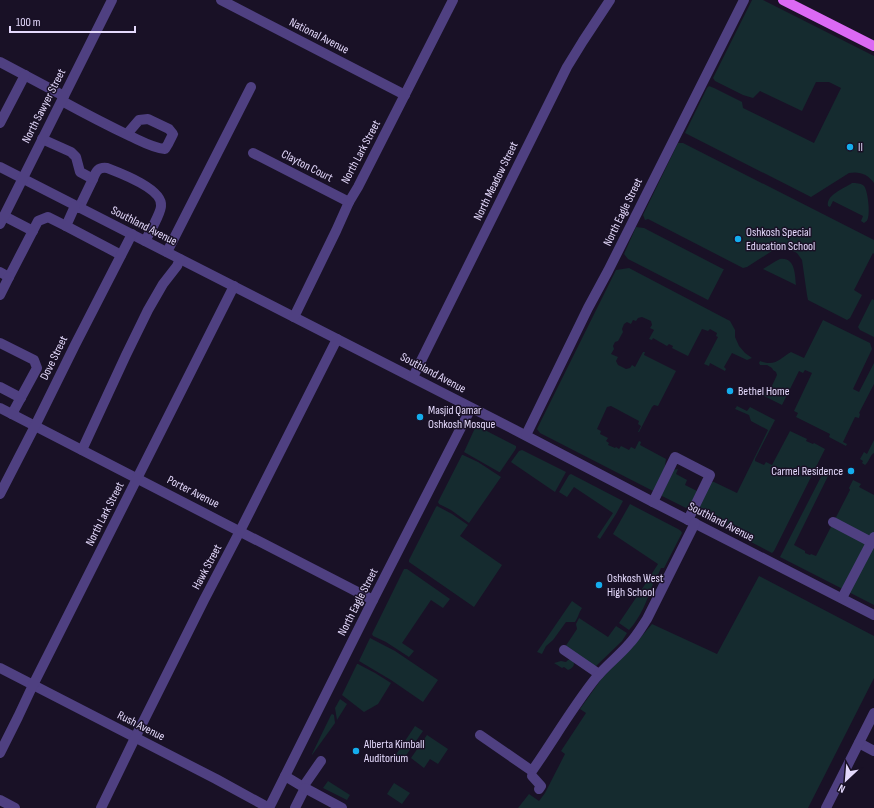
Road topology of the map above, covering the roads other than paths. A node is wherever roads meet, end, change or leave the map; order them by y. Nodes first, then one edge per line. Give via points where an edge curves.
1 (112, 0) edge
2 (221, 0) edge
3 (453, 0) edge
4 (610, 0) edge
5 (744, 0) edge
6 (783, 0) edge
7 (874, 46) edge
8 (0, 62) edge
9 (25, 75) junction
10 (251, 87) dead end
11 (405, 95) junction
12 (63, 98) junction
13 (0, 123) edge
14 (127, 134) dead end
15 (42, 138) junction
16 (253, 153) dead end
17 (0, 167) edge
18 (22, 178) junction
19 (93, 178) junction
20 (349, 202) junction
21 (77, 207) junction
22 (2, 220) edge
23 (66, 226) junction
24 (33, 231) junction
25 (132, 234) junction
26 (145, 241) junction
27 (167, 252) junction
28 (122, 255) junction
29 (180, 259) junction
30 (5, 275) edge
31 (234, 286) junction
32 (0, 295) edge
33 (294, 317) junction
34 (337, 339) junction
35 (0, 343) edge
36 (413, 378) junction
37 (0, 387) edge
38 (21, 398) junction
39 (0, 408) edge
40 (471, 408) junction
41 (12, 414) junction
42 (35, 426) junction
43 (526, 435) junction
44 (82, 450) junction
45 (137, 478) junction
46 (0, 494) edge
47 (653, 502) junction
48 (691, 521) junction
49 (833, 522) dead end
50 (240, 532) junction
51 (873, 540) edge
52 (842, 598) junction
53 (373, 600) junction
54 (874, 615) edge
55 (564, 650) dead end
56 (0, 668) edge
57 (599, 674) junction
58 (33, 685) junction
59 (874, 712) edge
60 (480, 735) dead end
61 (135, 738) junction
62 (859, 743) junction
63 (874, 750) edge
64 (0, 753) edge
65 (321, 761) dead end
66 (285, 776) junction
67 (532, 776) dead end
68 (304, 788) junction
69 (539, 789) dead end
70 (0, 800) edge
71 (15, 808) edge
72 (101, 808) edge
73 (269, 808) edge
74 (295, 808) edge
75 (342, 808) edge
76 (826, 808) edge

1 - 12 street, North Sawyer Street
2 - 11 street, National Avenue
3 - 11 street, North Lark Street
4 - 36 street, North Meadow Street via 567,66
5 - 43 street, North Eagle Street
6 - 7 main road
8 - 9 street
9 - 12 street
9 - 13 street
10 - 27 street
11 - 20 street, North Lark Street
12 - 14 street
12 - 15 street, North Sawyer Street
15 - 18 street, North Sawyer Street
15 - 19 street via 71,152 76,157 80,172
16 - 20 street, Clayton Court
17 - 18 street, Southland Avenue
18 - 21 street, Southland Avenue
18 - 22 street, North Sawyer Street
19 - 21 street
19 - 26 street via 97,170 107,168 154,192 161,207
20 - 33 street, North Lark Street
21 - 23 street
21 - 25 street, Southland Avenue
22 - 24 street
23 - 24 street via 48,217 38,221
23 - 28 street
24 - 30 street
25 - 26 street, Southland Avenue
25 - 28 street, Dove Street
26 - 27 street, Southland Avenue
27 - 29 street, Southland Avenue
28 - 42 street, Dove Street
29 - 31 street, Southland Avenue
29 - 44 street via 148,310
30 - 32 street
31 - 33 street, Southland Avenue
31 - 45 street, North Lark Street
33 - 34 street, Southland Avenue
34 - 36 street, Southland Avenue
34 - 50 street, Hawk Street
35 - 38 street via 34,360 37,368
36 - 40 street, Southland Avenue
37 - 38 street
38 - 41 street
39 - 41 street, Porter Avenue
40 - 43 street, Southland Avenue
40 - 53 street, North Eagle Street
41 - 42 street, Porter Avenue
42 - 44 street, Porter Avenue
42 - 46 street, Dove Street
43 - 47 street, Southland Avenue
44 - 45 street, Porter Avenue
45 - 50 street, Porter Avenue
45 - 58 street, North Lark Street
47 - 48 street, Southland Avenue
47 - 48 street via 675,458 710,475
48 - 52 street, Southland Avenue
48 - 57 street via 644,624 629,644
49 - 51 street
50 - 53 street, Porter Avenue
50 - 61 street, Hawk Street
51 - 52 street
52 - 54 street, Southland Avenue
53 - 66 street, North Eagle Street
55 - 57 street
56 - 58 street, Rush Avenue
57 - 60 street via 532,771
58 - 61 street, Rush Avenue
58 - 64 street, North Lark Street
59 - 62 street
61 - 72 street, Hawk Street
61 - 73 street, Rush Avenue
62 - 63 street
62 - 76 street
65 - 68 street
66 - 68 street
66 - 73 street, North Eagle Street
67 - 69 street via 541,786
68 - 74 street
68 - 75 street
70 - 71 street

